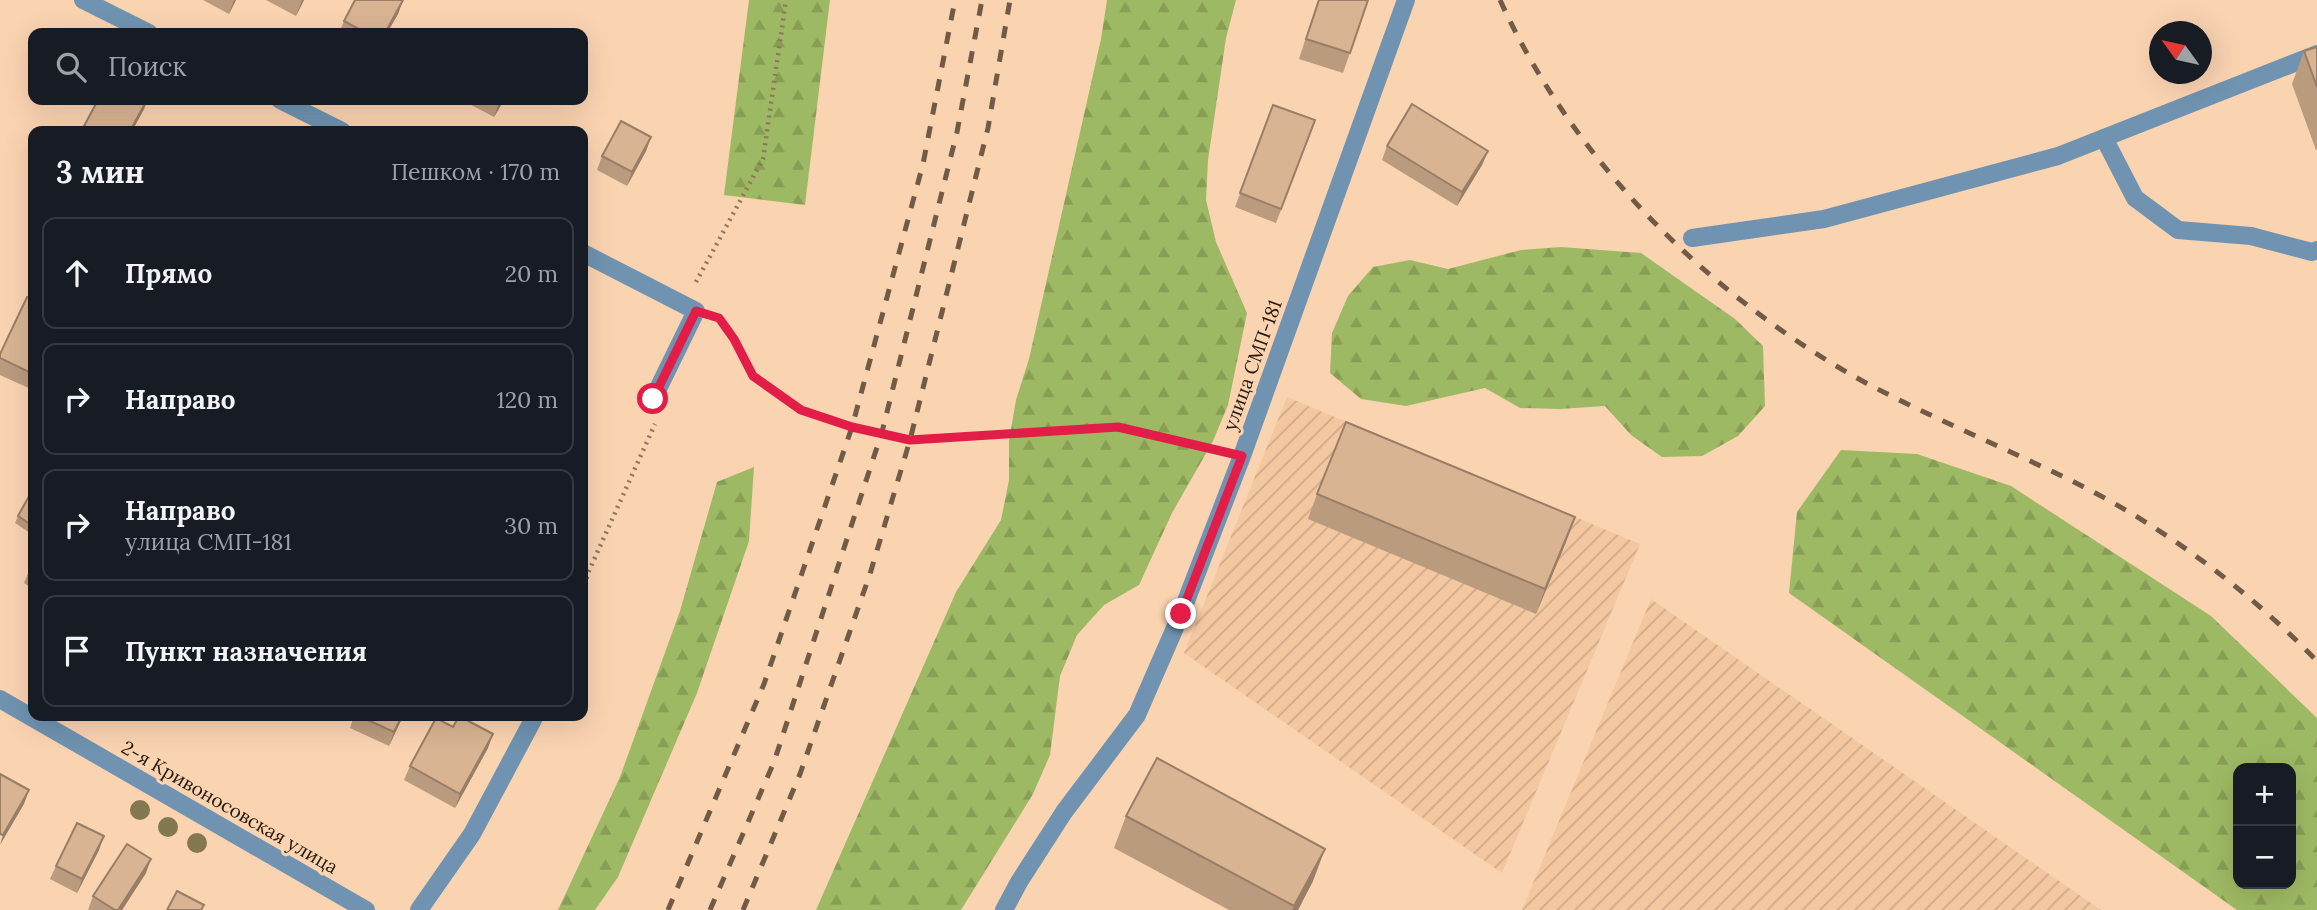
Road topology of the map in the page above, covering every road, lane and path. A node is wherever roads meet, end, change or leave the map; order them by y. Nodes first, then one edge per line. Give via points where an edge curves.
1 (83, 0) edge
2 (786, 0) edge
3 (1406, 0) edge
4 (139, 28) edge
5 (2317, 54) edge
6 (290, 105) edge
7 (332, 126) edge
8 (2104, 138) junction
9 (1692, 238) dead end
10 (2317, 250) edge
11 (588, 256) edge
12 (690, 307) junction
13 (653, 399) joint
14 (1242, 456) junction
15 (588, 573) edge
16 (0, 699) edge
17 (28, 715) edge
18 (38, 721) edge
19 (532, 721) edge
20 (366, 910) edge
21 (419, 910) edge
22 (1004, 910) edge

1 - 4 street
2 - 12 path via 763,159
3 - 14 street, улица СМП-181
5 - 8 street
6 - 7 street
8 - 9 street via 2058,156 1824,219
8 - 10 street via 2135,198 2178,230 2251,236
11 - 12 street
12 - 13 street
12 - 14 path via 719,318 753,376 801,410 852,427 910,440 1118,427
13 - 15 path via 655,425
14 - 22 street, улица СМП-181 via 1137,715 1064,812
16 - 17 street, 2-я Кривоносовская улица
18 - 20 street, 2-я Кривоносовская улица
19 - 21 street via 472,834

